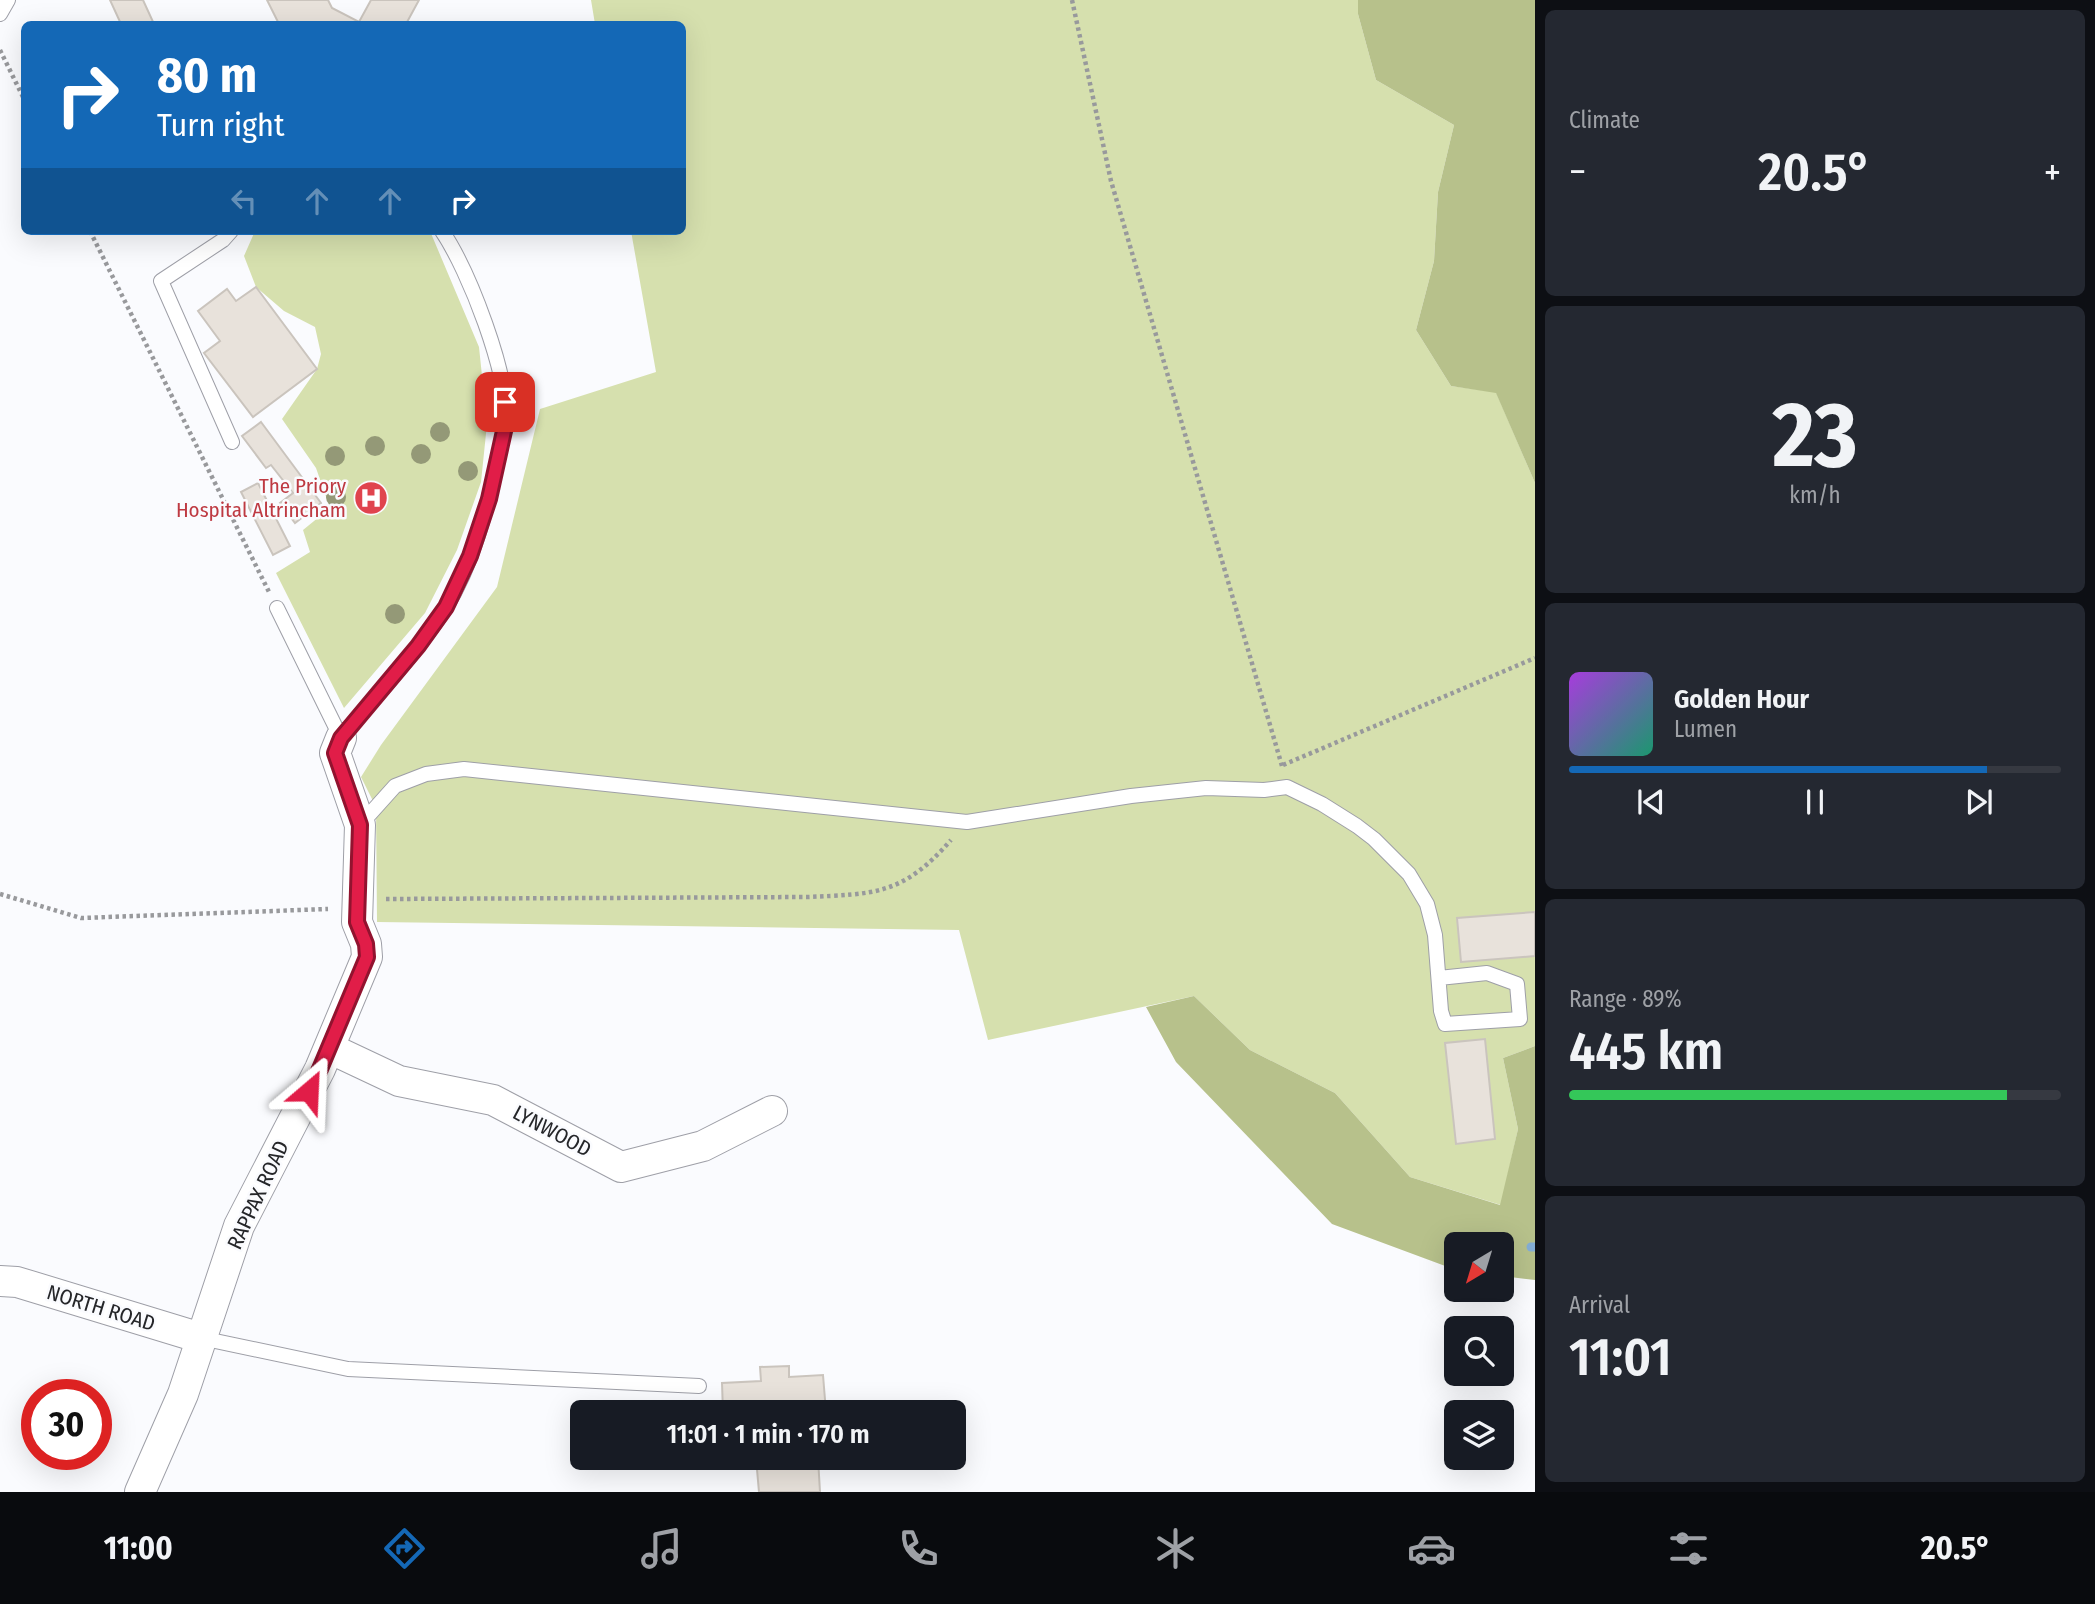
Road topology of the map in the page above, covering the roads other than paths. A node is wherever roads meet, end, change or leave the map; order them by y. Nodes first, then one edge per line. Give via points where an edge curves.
1 (9, 0) edge
2 (0, 14) edge
3 (227, 235) edge
4 (444, 235) edge
5 (232, 442) dead end
6 (277, 608) road end
7 (341, 738) junction
8 (360, 825) junction
9 (1438, 978) junction
10 (329, 1048) junction
11 (772, 1111) dead end
12 (0, 1281) edge
13 (201, 1338) junction
14 (699, 1386) dead end
15 (141, 1492) edge

1 - 2 lane
3 - 5 lane via 161,281
4 - 7 lane via 463,268 488,333 503,381 506,422 489,499 446,607
6 - 7 lane
7 - 8 street, RAPPAX ROAD via 335,753
8 - 9 lane via 395,786 426,774 464,769 967,822 1131,796 1206,788 1287,787 1357,826 1409,874 1427,904 1433,925
8 - 10 street, RAPPAX ROAD via 357,922 367,957
9 - 9 lane via 1446,1024 1520,1019 1517,984 1487,973
10 - 11 street, LYNWOOD via 399,1081 493,1100 621,1167 703,1146
10 - 13 street, RAPPAX ROAD via 239,1226
12 - 13 street, NORTH ROAD via 17,1282
13 - 14 lane via 348,1369
13 - 15 street, RAPPAX ROAD via 183,1394

